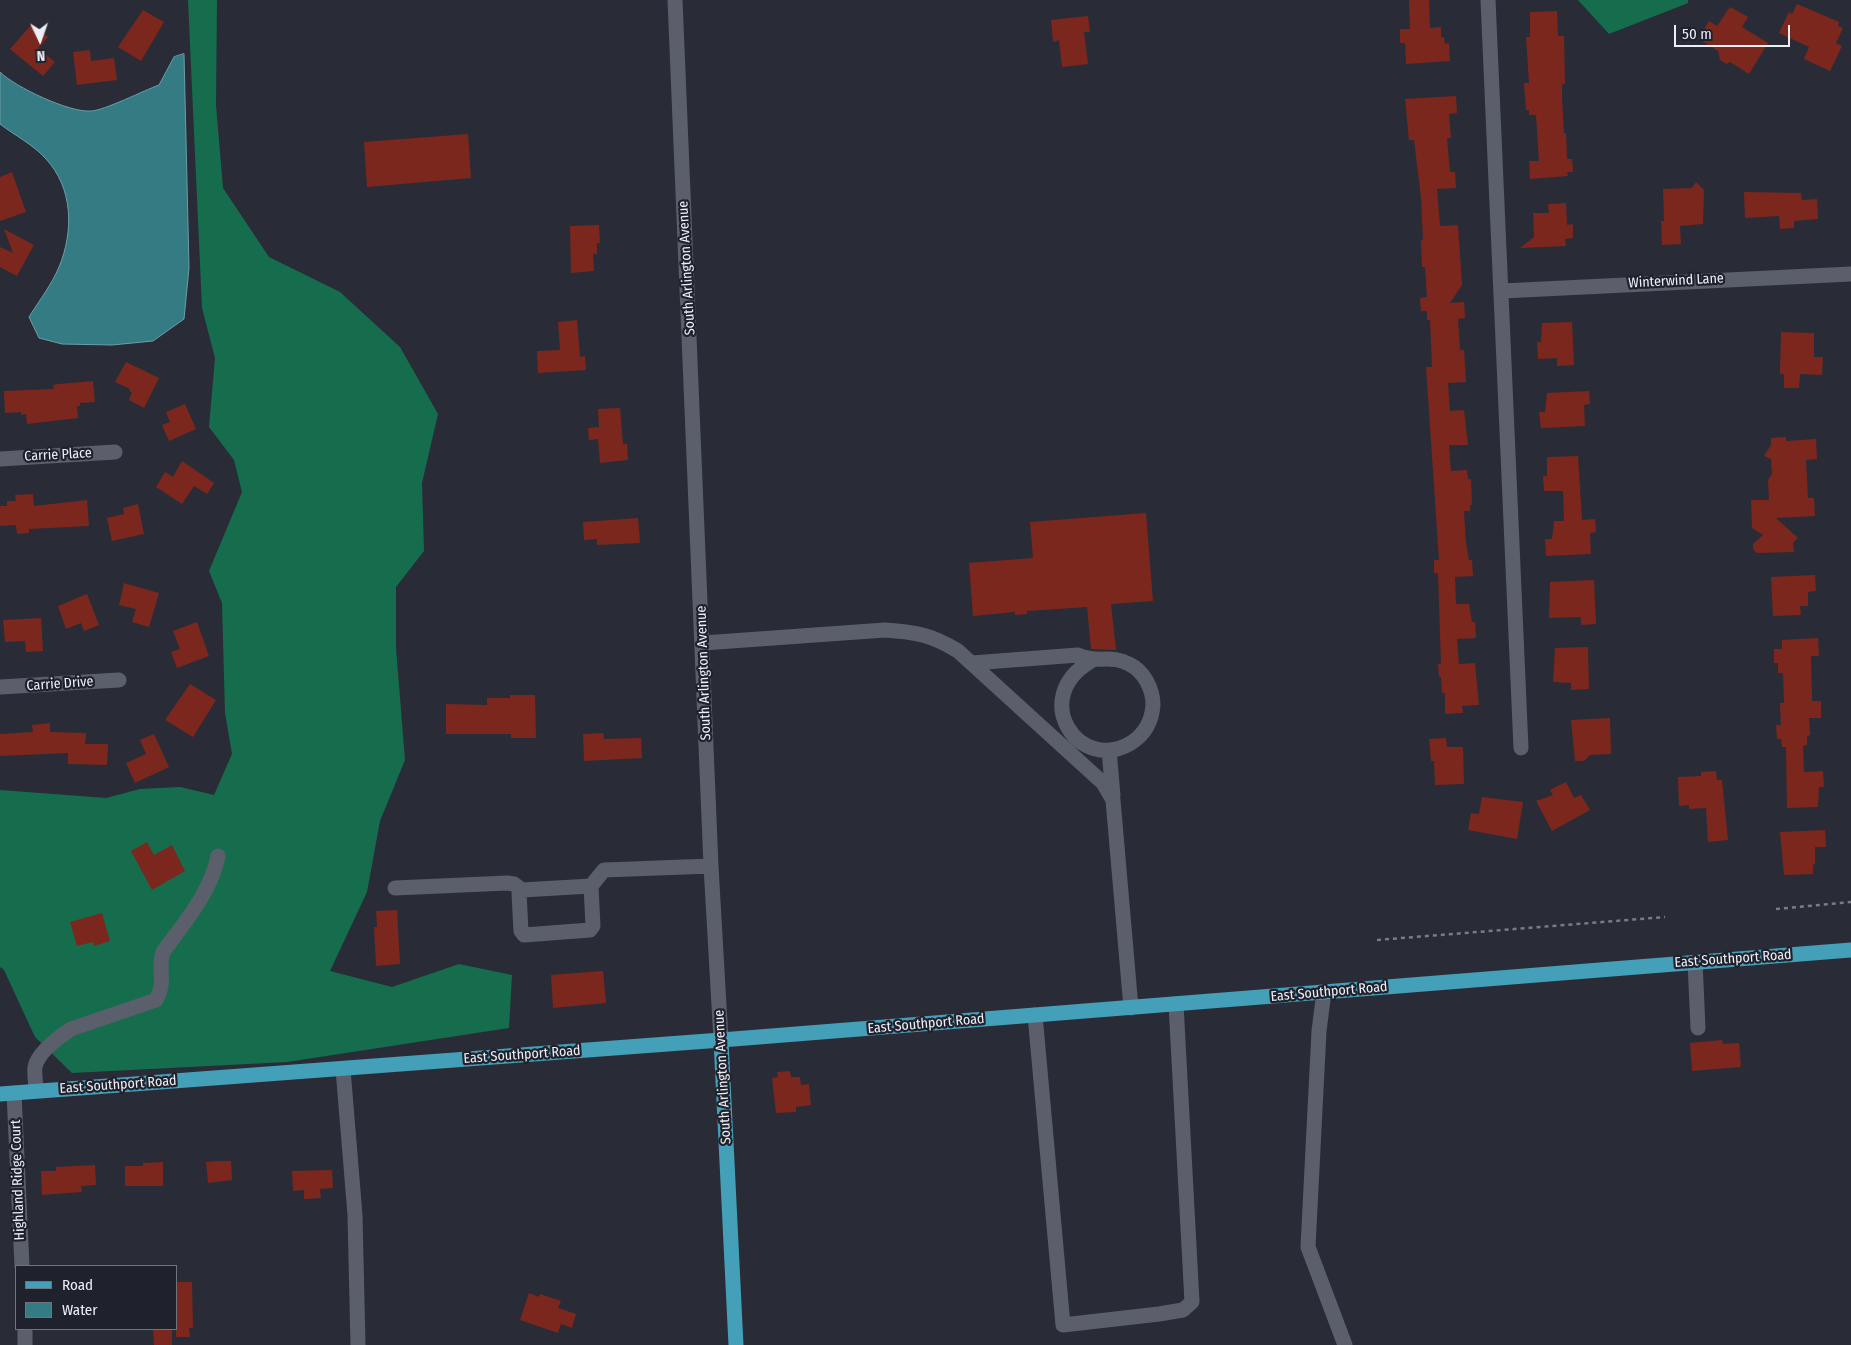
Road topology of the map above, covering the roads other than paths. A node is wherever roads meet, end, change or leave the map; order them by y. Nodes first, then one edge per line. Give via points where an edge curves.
1 (675, 0) edge
2 (1488, 0) edge
3 (1851, 274) edge
4 (1502, 291) junction
5 (116, 452) dead end
6 (0, 458) edge
7 (704, 643) junction
8 (1091, 661) junction
9 (972, 663) junction
10 (119, 680) dead end
11 (0, 688) edge
12 (1522, 748) dead end
13 (1109, 750) junction
14 (1113, 800) junction
15 (218, 856) dead end
16 (711, 866) junction
17 (591, 886) junction
18 (395, 888) dead end
19 (522, 890) junction
20 (1851, 950) edge
21 (1695, 962) junction
22 (1324, 992) junction
23 (1176, 1004) junction
24 (1131, 1008) junction
25 (1035, 1015) junction
26 (1698, 1028) dead end
27 (721, 1040) junction
28 (343, 1068) junction
29 (36, 1091) junction
30 (7, 1094) edge
31 (22, 1265) edge
32 (25, 1330) edge
33 (26, 1345) edge
34 (358, 1345) edge
35 (736, 1345) edge
36 (1345, 1345) edge

1 - 7 street, South Arlington Avenue
2 - 4 street
3 - 4 street, Winterwind Lane
4 - 12 street
5 - 6 street, Carrie Place
7 - 9 street via 885,630 915,632 938,639 958,650
7 - 16 street, South Arlington Avenue
8 - 9 street via 1078,655
8 - 13 street via 1068,679 1062,692 1061,706 1071,733 1095,748
8 - 13 street via 1117,659 1130,664 1149,685 1153,699 1147,727 1137,739 1124,747
9 - 14 street via 1103,783
10 - 11 street, Carrie Drive
13 - 14 street
14 - 24 street
15 - 29 street via 194,909 163,952 163,983 156,1000 62,1035 39,1058 35,1067
16 - 17 street via 604,870
16 - 27 street, South Arlington Avenue
17 - 19 street
17 - 19 street via 593,926 590,930 524,935 521,932 519,894
18 - 19 street via 507,883
20 - 21 main road, East Southport Road
21 - 22 main road, East Southport Road
21 - 26 street
22 - 23 main road, East Southport Road
22 - 36 street via 1308,1247
23 - 24 main road, East Southport Road
23 - 25 street via 1192,1302 1183,1310 1063,1325
24 - 25 main road, East Southport Road
25 - 27 main road, East Southport Road
27 - 28 main road, East Southport Road
27 - 35 main road, South Arlington Avenue
28 - 29 main road, East Southport Road
28 - 34 street via 355,1215
29 - 30 main road, East Southport Road
30 - 31 street, Highland Ridge Court
32 - 33 street

